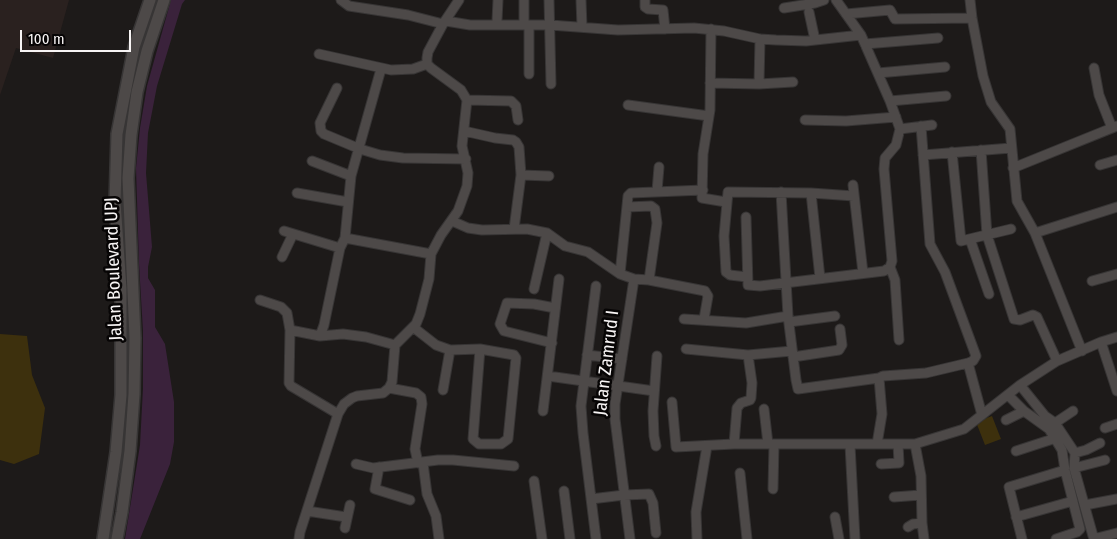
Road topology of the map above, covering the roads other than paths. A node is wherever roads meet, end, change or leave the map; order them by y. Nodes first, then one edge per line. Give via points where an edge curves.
1 (150, 0) edge
2 (164, 0) edge
3 (341, 0) edge
4 (459, 0) edge
5 (498, 0) edge
6 (524, 0) edge
7 (549, 0) edge
8 (581, 0) edge
9 (645, 0) edge
10 (824, 0) edge
11 (836, 0) edge
12 (970, 0) edge
13 (372, 5) edge
14 (784, 8) dead end
15 (809, 12) dead end
16 (846, 14) junction
17 (972, 18) junction
18 (497, 21) dead end
19 (444, 22) junction
20 (526, 24) junction
21 (550, 25) junction
22 (582, 27) junction
23 (711, 29) junction
24 (664, 30) junction
25 (938, 38) dead end
26 (760, 39) junction
27 (863, 39) junction
28 (815, 40) junction
29 (319, 54) dead end
30 (427, 64) junction
31 (946, 67) dead end
32 (1094, 68) dead end
33 (381, 69) junction
34 (878, 73) junction
35 (529, 74) dead end
36 (793, 82) dead end
37 (710, 83) junction
38 (551, 84) dead end
39 (759, 84) junction
40 (337, 88) dead end
41 (946, 96) dead end
42 (467, 100) junction
43 (890, 101) junction
44 (628, 105) dead end
45 (709, 116) junction
46 (896, 117) junction
47 (518, 120) dead end
48 (805, 120) dead end
49 (932, 125) dead end
50 (921, 126) junction
51 (1116, 127) edge
52 (900, 128) junction
53 (464, 132) junction
54 (1011, 148) junction
55 (360, 150) junction
56 (981, 150) junction
57 (952, 152) junction
58 (923, 154) junction
59 (466, 159) junction
60 (1117, 160) edge
61 (312, 161) dead end
62 (1100, 166) dead end
63 (659, 167) dead end
64 (1013, 168) junction
65 (351, 176) junction
66 (521, 176) junction
67 (550, 176) dead end
68 (853, 185) dead end
69 (703, 190) junction
70 (657, 191) junction
71 (781, 192) junction
72 (297, 193) dead end
73 (811, 193) junction
74 (854, 196) junction
75 (348, 202) junction
76 (726, 202) junction
77 (627, 207) junction
78 (1117, 207) edge
79 (746, 217) dead end
80 (452, 221) junction
81 (1010, 229) dead end
82 (284, 230) dead end
83 (514, 230) junction
84 (547, 233) junction
85 (1035, 233) junction
86 (294, 234) junction
87 (987, 235) junction
88 (345, 238) junction
89 (970, 239) junction
90 (340, 248) junction
91 (431, 254) junction
92 (282, 257) dead end
93 (887, 269) junction
94 (862, 272) junction
95 (620, 274) junction
96 (1117, 274) edge
97 (559, 278) dead end
98 (820, 278) junction
99 (634, 279) junction
100 (649, 280) junction
101 (748, 281) junction
102 (1092, 281) dead end
103 (786, 282) junction
104 (596, 286) dead end
105 (534, 289) dead end
106 (989, 294) dead end
107 (260, 300) dead end
108 (555, 308) junction
109 (835, 316) dead end
110 (684, 319) dead end
111 (704, 319) junction
112 (788, 319) junction
113 (413, 327) junction
114 (840, 328) dead end
115 (290, 330) junction
116 (320, 336) junction
117 (1117, 337) edge
118 (899, 340) dead end
119 (1101, 342) junction
120 (552, 343) junction
121 (395, 345) junction
122 (480, 349) junction
123 (686, 349) dead end
124 (450, 350) junction
125 (1082, 351) junction
126 (793, 354) junction
127 (587, 355) junction
128 (657, 356) dead end
129 (748, 356) junction
130 (622, 359) junction
131 (1057, 361) junction
132 (968, 364) junction
133 (548, 376) junction
134 (879, 378) junction
135 (583, 380) junction
136 (1020, 385) junction
137 (618, 386) junction
138 (389, 388) junction
139 (443, 390) dead end
140 (654, 390) junction
141 (1117, 391) edge
142 (1008, 395) junction
143 (672, 402) dead end
144 (764, 409) dead end
145 (543, 411) dead end
146 (1024, 411) junction
147 (1073, 412) dead end
148 (338, 414) junction
149 (982, 415) junction
150 (1006, 420) dead end
151 (1055, 422) junction
152 (1117, 424) edge
153 (1105, 428) dead end
154 (1056, 438) junction
155 (1100, 443) dead end
156 (734, 444) junction
157 (771, 444) junction
158 (877, 444) junction
159 (898, 444) junction
160 (915, 444) junction
161 (850, 445) junction
162 (656, 446) dead end
163 (707, 446) junction
164 (1016, 451) dead end
165 (1075, 453) junction
166 (1105, 460) dead end
167 (420, 463) junction
168 (356, 464) dead end
169 (881, 464) dead end
170 (514, 466) dead end
171 (379, 467) junction
172 (1074, 468) junction
173 (1064, 470) junction
174 (740, 473) dead end
175 (534, 481) dead end
176 (773, 489) dead end
177 (564, 490) dead end
178 (921, 494) junction
179 (624, 495) junction
180 (894, 497) dead end
181 (591, 499) junction
182 (1117, 499) edge
183 (410, 500) dead end
184 (1073, 501) junction
185 (350, 505) dead end
186 (1085, 505) junction
187 (307, 512) junction
188 (835, 517) dead end
189 (1016, 517) junction
190 (346, 518) junction
191 (922, 523) junction
192 (908, 527) dead end
193 (345, 528) dead end
194 (1117, 533) edge
195 (656, 534) dead end
196 (103, 539) edge
197 (117, 539) edge
198 (299, 539) edge
199 (439, 539) edge
200 (542, 539) edge
201 (570, 539) edge
202 (596, 539) edge
203 (630, 539) edge
204 (697, 539) edge
205 (747, 539) edge
206 (839, 539) edge
207 (855, 539) edge
208 (924, 539) edge
209 (1022, 539) edge
210 (1056, 539) edge

1 - 196 street, Jalan Boulevard UPJ via 134,47 117,134 115,202 121,289 121,395
2 - 197 street, Jalan Boulevard UPJ via 147,51 131,134 128,178 135,338 134,394 129,460
3 - 13 street via 350,6
4 - 19 street
5 - 18 street
6 - 20 street
7 - 21 street
8 - 22 street
9 - 24 street via 648,10 663,10
10 - 14 street
11 - 16 street
12 - 17 street
13 - 19 street
15 - 28 street
16 - 17 street via 890,10 895,19
16 - 27 street
17 - 54 street via 990,102 1010,129
19 - 20 street
19 - 30 street via 428,52
20 - 21 street
20 - 35 street
21 - 22 street
21 - 38 street
22 - 24 street
23 - 24 street
23 - 26 street
23 - 37 street
25 - 27 street
26 - 28 street
26 - 39 street
27 - 28 street
27 - 34 street
29 - 33 street
30 - 33 street via 407,70
30 - 42 street via 461,90
31 - 34 street
32 - 51 street via 1100,95
33 - 55 street
34 - 43 street
36 - 39 street
37 - 39 street
37 - 45 street
40 - 55 street via 319,126 324,134
41 - 43 street
42 - 47 street via 511,101 516,106
42 - 53 street
43 - 46 street
44 - 45 street
45 - 69 street via 703,154
46 - 48 street
46 - 52 street
49 - 50 street
50 - 52 street
50 - 58 street
51 - 64 street
52 - 93 street via 884,169 892,261
53 - 59 street via 462,146
53 - 66 street via 516,142
54 - 56 street
54 - 64 street
55 - 59 street via 403,158
55 - 65 street
56 - 57 street
56 - 87 street
57 - 58 street
57 - 89 street via 960,239 963,242
58 - 132 street via 930,244 945,272 976,356
59 - 80 street via 467,186
60 - 62 street
61 - 65 street
63 - 70 street
64 - 85 street via 1017,202
65 - 75 street
66 - 67 street
66 - 83 street
68 - 74 street
69 - 70 street
69 - 76 street via 702,199
70 - 77 street via 632,192 628,196
71 - 73 street
71 - 76 street via 730,192 726,194
71 - 103 street
72 - 75 street
73 - 74 street
73 - 98 street
74 - 94 street
75 - 88 street
76 - 101 street via 726,272
77 - 95 street
77 - 100 street via 651,206 655,209 657,223
78 - 85 street
79 - 101 street
80 - 83 street via 468,228
80 - 91 street
81 - 87 street
82 - 86 street
83 - 84 street
84 - 95 street via 565,246 594,255
84 - 105 street
85 - 125 street
86 - 90 street
86 - 92 street
87 - 89 street
87 - 131 street via 1014,318 1037,317
88 - 90 street
88 - 91 street
89 - 106 street
90 - 116 street
91 - 113 street via 424,300
93 - 94 street
93 - 118 street via 895,280
94 - 98 street
95 - 99 street
96 - 102 street
97 - 108 street
98 - 103 street
99 - 100 street
99 - 130 street, Jalan Zamrud I
100 - 111 street via 705,291 708,296
101 - 103 street via 760,286
103 - 112 street
104 - 127 street
107 - 115 street via 281,307 287,313
108 - 120 street
108 - 120 street via 507,304 500,324 504,331
109 - 112 street
110 - 111 street
111 - 112 street via 746,322
112 - 126 street
113 - 121 street
113 - 124 street via 436,345
114 - 126 street via 841,348 838,350
115 - 116 street
115 - 148 street via 289,383
116 - 121 street via 344,334
117 - 119 street
119 - 125 street
119 - 141 street
120 - 133 street
121 - 138 street
122 - 122 street via 516,358 508,439 501,444 479,444 473,439
122 - 124 street
123 - 129 street
124 - 139 street
125 - 131 street
126 - 129 street
126 - 134 street via 797,388 800,390
127 - 130 street
127 - 135 street
128 - 140 street
129 - 156 street via 752,383 750,400 737,408
130 - 137 street, Jalan Zamrud I
131 - 136 street
132 - 134 street
132 - 149 street
133 - 135 street
133 - 145 street
134 - 158 street via 882,414
135 - 137 street
135 - 181 street via 582,424
136 - 142 street
136 - 151 street via 1045,416
137 - 140 street
137 - 179 street, Jalan Zamrud I via 615,419
138 - 148 street via 383,393 352,398
138 - 167 street via 421,396 415,449
140 - 162 street
142 - 146 street
142 - 149 street
143 - 163 street via 676,447
144 - 157 street
146 - 150 street
146 - 154 street
147 - 151 street
148 - 187 street
149 - 160 street via 964,428
151 - 165 street
152 - 153 street
154 - 164 street
154 - 173 street via 1062,450
155 - 165 street
156 - 157 street
156 - 163 street
157 - 161 street
157 - 176 street
158 - 159 street
158 - 161 street
159 - 160 street
159 - 169 street via 899,463
160 - 178 street via 921,469
161 - 207 street
163 - 204 street via 696,512
165 - 172 street
166 - 172 street
167 - 170 street via 452,460
167 - 171 street
167 - 199 street via 436,516
168 - 171 street via 367,468
171 - 183 street via 375,489
172 - 186 street
173 - 184 street
173 - 189 street via 1009,487
174 - 205 street
175 - 200 street
177 - 201 street
178 - 180 street
178 - 191 street
179 - 181 street
179 - 195 street via 647,493 651,496
179 - 203 street, Jalan Zamrud I
181 - 202 street
182 - 186 street
184 - 189 street
184 - 210 street via 1079,531
185 - 190 street
186 - 194 street via 1093,536
187 - 190 street
187 - 198 street
188 - 206 street
189 - 209 street
190 - 193 street
191 - 192 street
191 - 208 street

